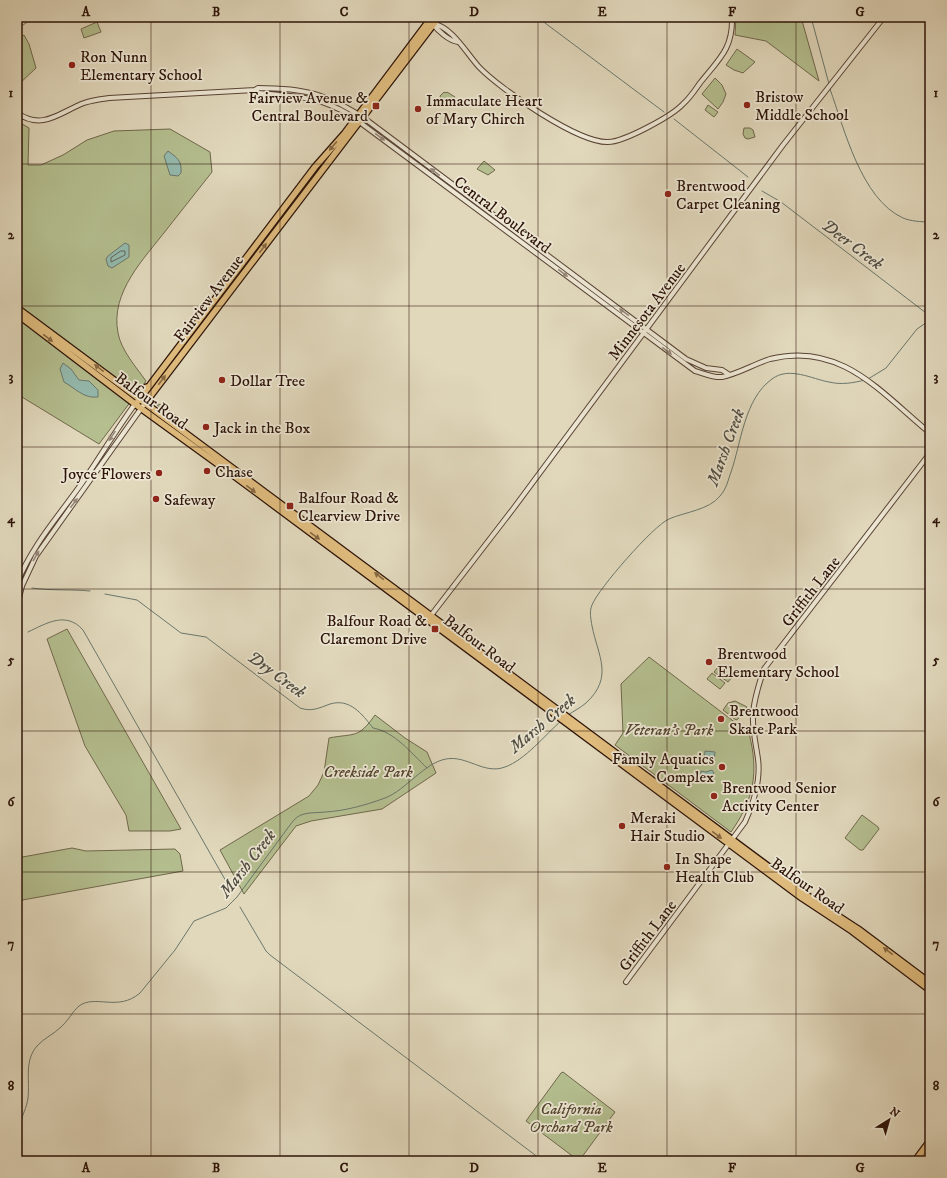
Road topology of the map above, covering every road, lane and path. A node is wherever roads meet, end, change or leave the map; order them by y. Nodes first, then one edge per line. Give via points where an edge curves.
1 (439, 17) edge
2 (732, 17) edge
3 (884, 17) edge
4 (432, 21) edge
5 (17, 113) edge
6 (359, 118) junction
7 (223, 287) junction
8 (219, 306) junction
9 (17, 308) edge
10 (17, 314) edge
11 (192, 329) junction
12 (647, 329) junction
13 (644, 333) junction
14 (180, 357) junction
15 (728, 374) junction
16 (121, 385) junction
17 (149, 386) junction
18 (139, 399) junction
19 (145, 403) junction
20 (135, 404) junction
21 (141, 408) junction
22 (930, 433) edge
23 (930, 453) edge
24 (17, 583) edge
25 (17, 606) edge
26 (429, 617) junction
27 (569, 721) junction
28 (734, 839) junction
29 (730, 844) junction
30 (626, 982) dead end
31 (930, 983) edge
32 (930, 990) edge
33 (930, 1141) edge
34 (930, 1150) edge
35 (915, 1161) edge
36 (922, 1161) edge

1 - 4 main road, Fairview Avenue
2 - 4 street via 730,42 684,103 671,114 645,128 621,139 605,142 551,120 488,74 456,38
3 - 12 street, Minnesota Avenue via 826,90
4 - 6 main road, Fairview Avenue
5 - 6 street, Central Boulevard via 25,119 39,121 52,118 86,102 109,98 269,88 302,91 331,99
6 -> 7 main road, Fairview Avenue via 315,167
8 -> 6 main road, Fairview Avenue
12 -> 6 street, Central Boulevard
6 -> 13 street, Central Boulevard
7 - 8 main road
7 - 11 main road, Fairview Avenue
8 - 14 main road, Fairview Avenue
16 -> 9 main road, Balfour Road
10 -> 20 main road, Balfour Road
11 - 14 main road via 178,350
11 - 17 main road, Fairview Avenue
12 - 13 street, Minnesota Avenue
12 - 15 street, Central Boulevard via 686,359
13 -> 15 street, Central Boulevard via 695,371 722,377
13 - 26 street, Minnesota Avenue
19 -> 14 main road, Fairview Avenue
15 - 22 street, Central Boulevard via 771,359 808,355 836,363 870,383
16 - 17 main road via 136,391
16 - 18 main road, Balfour Road
17 - 18 main road, Fairview Avenue
18 - 19 main road, Balfour Road
18 - 20 main road, Fairview Avenue
19 - 21 street, Fairview Avenue
26 -> 19 main road, Balfour Road
20 - 21 main road, Balfour Road
20 -> 24 street, Fairview Avenue via 114,432 82,484 34,548
25 -> 21 street, Fairview Avenue via 22,586 36,556
21 -> 26 main road, Balfour Road
23 - 28 street, Griffith Lane via 764,669 753,714 758,766 755,800
26 - 27 main road, Balfour Road
27 - 28 main road, Balfour Road
27 -> 29 main road, Balfour Road
28 - 29 street, Griffith Lane
31 -> 28 main road, Balfour Road via 858,929 812,899
29 - 30 street, Griffith Lane
29 - 32 main road, Balfour Road
33 - 35 main road
34 - 36 main road

